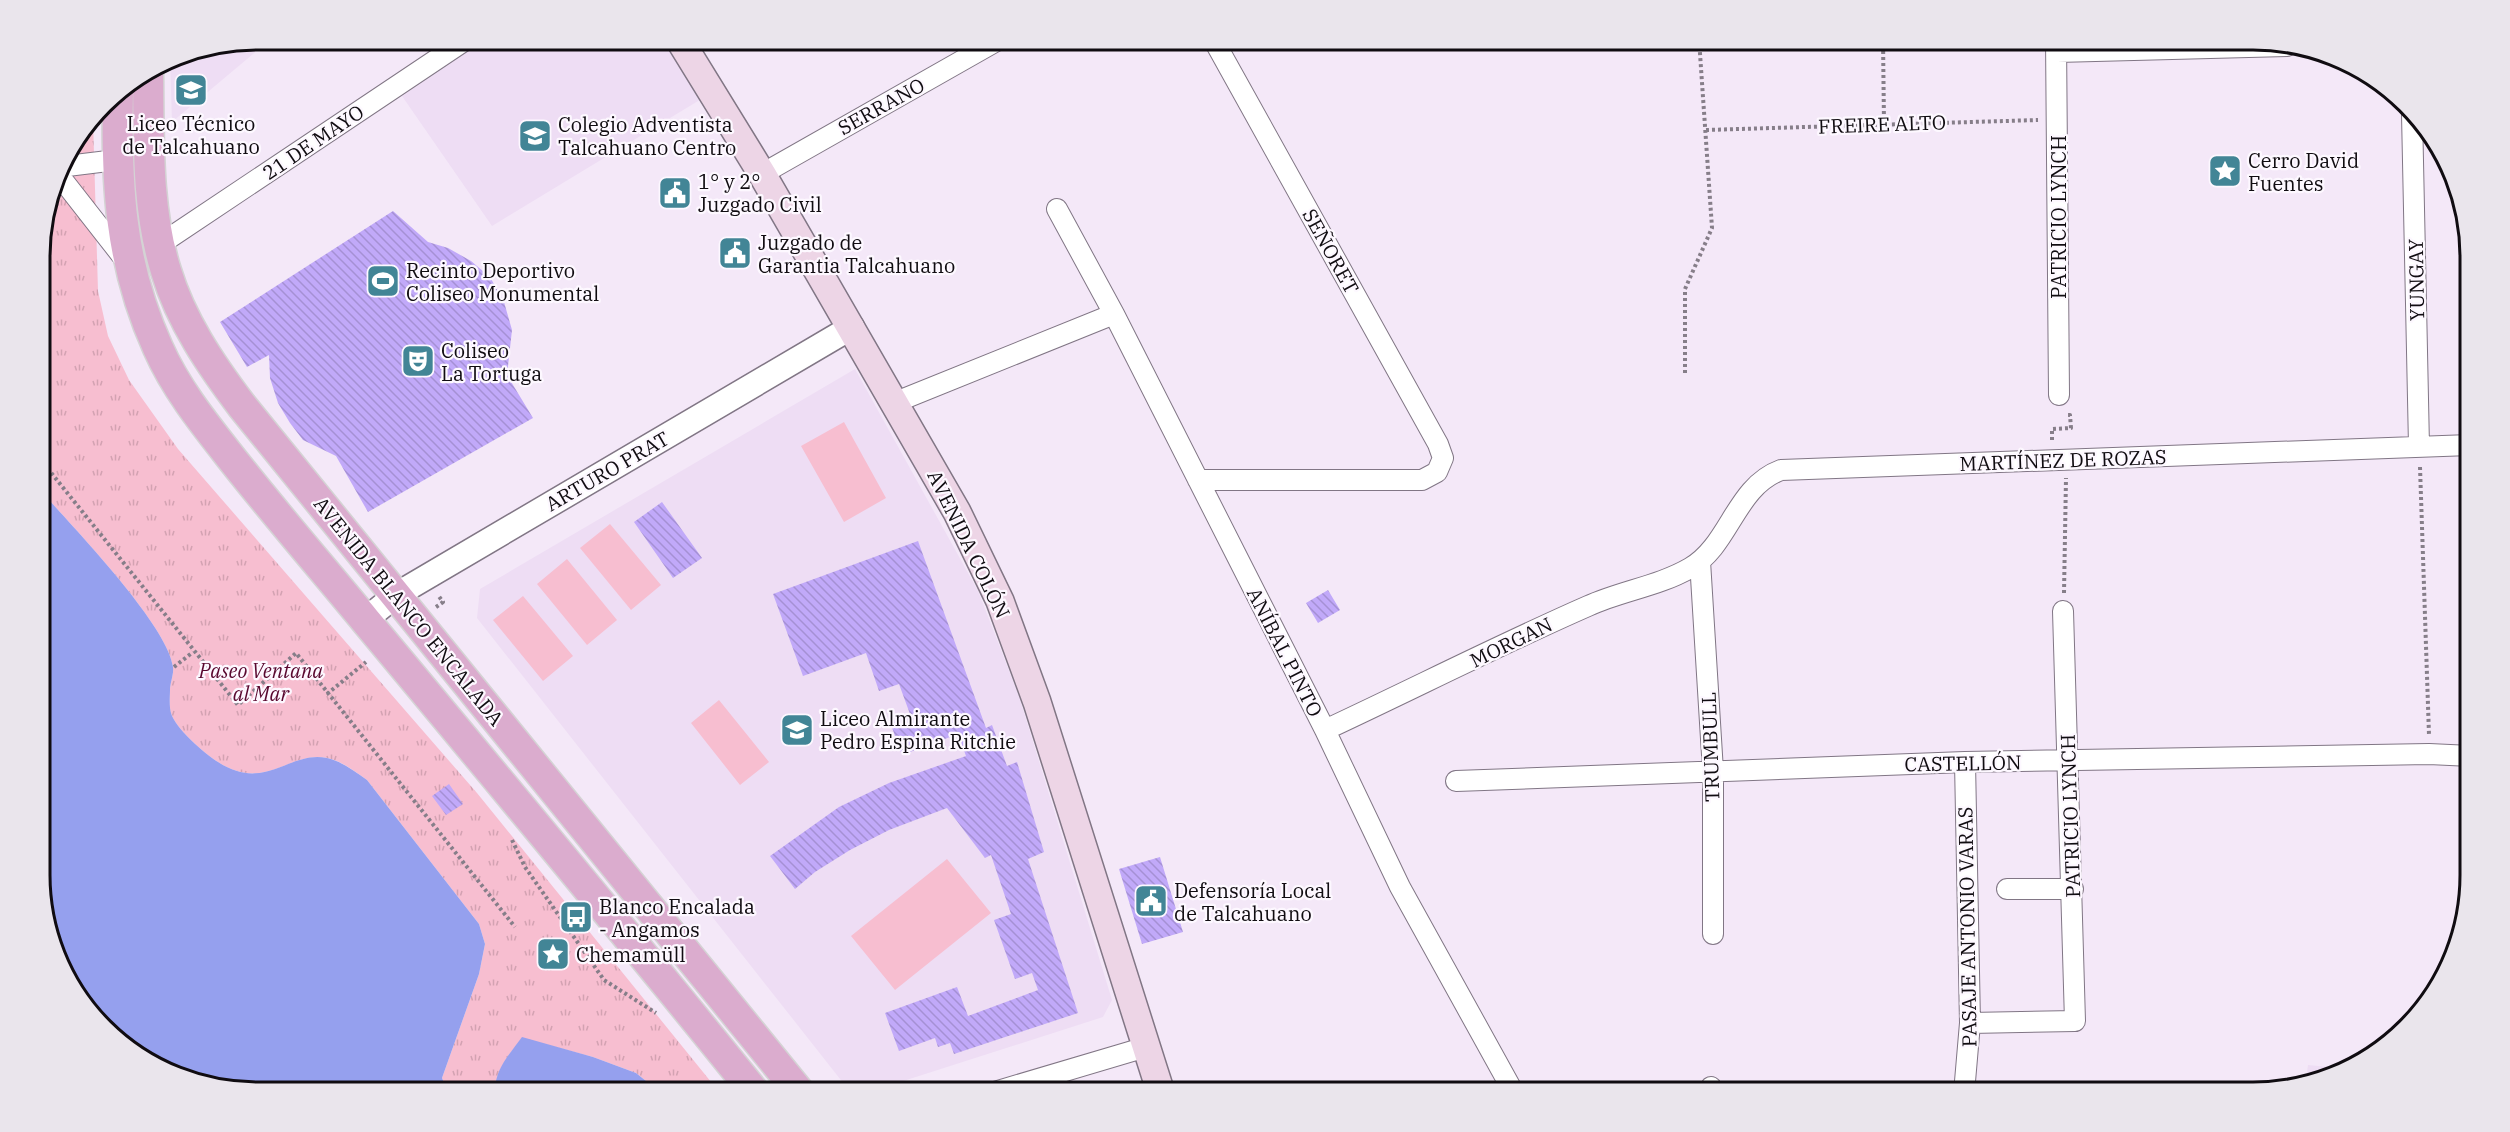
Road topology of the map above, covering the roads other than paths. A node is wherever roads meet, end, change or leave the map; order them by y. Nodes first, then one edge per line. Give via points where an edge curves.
1 (451, 50) edge
2 (686, 50) edge
3 (981, 50) edge
4 (1219, 50) edge
5 (2057, 50) edge
6 (148, 80) edge
7 (118, 103) edge
8 (2412, 124) edge
9 (116, 160) junction
10 (70, 166) edge
11 (762, 174) junction
12 (64, 181) edge
13 (1057, 209) dead end
14 (159, 245) junction
15 (129, 265) junction
16 (1114, 314) junction
17 (852, 327) junction
18 (2059, 395) dead end
19 (896, 402) junction
20 (2460, 445) edge
21 (2419, 446) junction
22 (1198, 480) junction
23 (1700, 561) junction
24 (396, 595) junction
25 (2063, 611) road end
26 (365, 620) junction
27 (1325, 730) junction
28 (2460, 755) edge
29 (2068, 761) junction
30 (1965, 762) junction
31 (1713, 771) junction
32 (1456, 781) dead end
33 (2007, 889) dead end
34 (2073, 889) junction
35 (1713, 934) dead end
36 (1970, 1023) junction
37 (1146, 1047) junction
38 (746, 1082) edge
39 (791, 1082) edge
40 (1028, 1082) edge
41 (1157, 1082) edge
42 (1508, 1082) edge
43 (1965, 1082) edge

1 - 14 street, 21 DE MAYO
2 - 11 main road, AVENIDA COLÓN
3 - 11 street, SERRANO
4 - 22 street, SEÑORET via 1442,451 1441,465 1422,480
5 - 18 street, PATRICIO LYNCH
6 - 14 main road, AVENIDA BLANCO ENCALADA via 150,170
7 - 9 main road, AVENIDA BLANCO ENCALADA
8 - 21 street, YUNGAY
9 - 10 street
9 - 15 main road, AVENIDA BLANCO ENCALADA
11 - 17 main road, AVENIDA COLÓN
12 - 15 street
13 - 16 street, ANÍBAL PINTO
14 - 24 main road, AVENIDA BLANCO ENCALADA via 176,298 206,356
15 - 26 main road, AVENIDA BLANCO ENCALADA via 158,350 192,407
16 - 19 street
16 - 22 street, ANÍBAL PINTO
17 - 19 main road, AVENIDA COLÓN
17 - 24 street, ARTURO PRAT
19 - 37 main road, AVENIDA COLÓN via 980,556 1020,651
20 - 21 street, MARTÍNEZ DE ROZAS
21 - 23 street, MARTÍNEZ DE ROZAS via 1781,470 1752,488
22 - 27 street, ANÍBAL PINTO
23 - 27 street, MORGAN via 1678,574 1594,603
23 - 31 street, TRUMBULL
24 - 26 street, ARTURO PRAT
24 - 39 main road, AVENIDA BLANCO ENCALADA
25 - 29 street, PATRICIO LYNCH
26 - 38 main road, AVENIDA BLANCO ENCALADA
27 - 42 street, ANÍBAL PINTO via 1408,903
28 - 29 street, CASTELLÓN
29 - 30 street, CASTELLÓN
29 - 34 street, PATRICIO LYNCH
30 - 31 street, CASTELLÓN
30 - 36 street, PASAJE ANTONIO VARAS
31 - 32 street, CASTELLÓN
31 - 35 street, TRUMBULL
33 - 34 street
34 - 36 street, PATRICIO LYNCH via 2075,1021
36 - 43 street, PASAJE ANTONIO VARAS
37 - 40 street
37 - 41 main road, AVENIDA COLÓN

